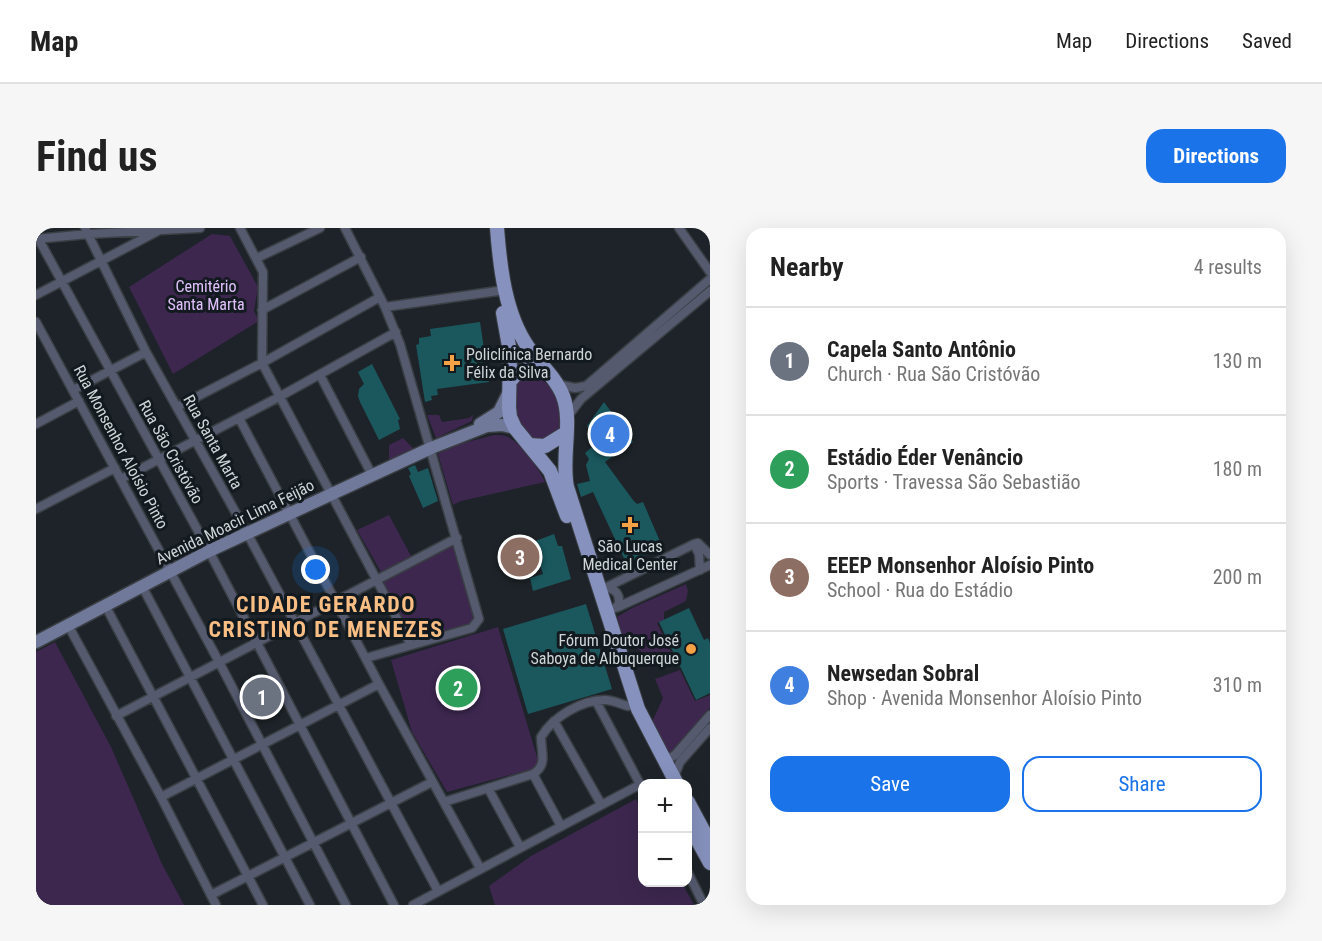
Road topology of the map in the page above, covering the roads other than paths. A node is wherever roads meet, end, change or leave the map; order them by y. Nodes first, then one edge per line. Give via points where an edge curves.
1 (200, 228) edge
2 (240, 228) edge
3 (320, 228) edge
4 (345, 228) edge
5 (489, 228) edge
6 (497, 228) edge
7 (680, 228) edge
8 (160, 230) junction
9 (86, 231) edge
10 (37, 239) edge
11 (361, 257) junction
12 (257, 258) junction
13 (101, 261) junction
14 (710, 272) edge
15 (710, 279) edge
16 (62, 282) junction
17 (498, 291) junction
18 (710, 291) edge
19 (36, 296) edge
20 (380, 297) junction
21 (385, 307) junction
22 (262, 310) junction
23 (36, 322) edge
24 (396, 332) junction
25 (40, 337) edge
26 (146, 352) junction
27 (262, 363) junction
28 (110, 372) junction
29 (547, 372) junction
30 (320, 375) junction
31 (556, 384) junction
32 (510, 386) junction
33 (73, 390) junction
34 (279, 397) junction
35 (79, 401) junction
36 (177, 407) junction
37 (239, 418) junction
38 (36, 424) edge
39 (566, 426) junction
40 (515, 428) junction
41 (452, 438) junction
42 (195, 441) junction
43 (530, 445) junction
44 (431, 448) junction
45 (159, 460) junction
46 (115, 468) junction
47 (372, 475) junction
48 (121, 479) junction
49 (331, 494) junction
50 (36, 509) edge
51 (289, 513) junction
52 (247, 533) junction
53 (457, 538) junction
54 (694, 544) junction
55 (209, 551) junction
56 (710, 555) edge
57 (710, 565) edge
58 (700, 570) junction
59 (170, 572) junction
60 (376, 579) junction
61 (142, 586) junction
62 (603, 586) junction
63 (336, 601) junction
64 (105, 605) junction
65 (612, 610) junction
66 (295, 623) junction
67 (68, 624) junction
68 (36, 642) edge
69 (257, 642) junction
70 (411, 645) junction
71 (366, 658) junction
72 (219, 662) junction
73 (190, 677) junction
74 (379, 684) junction
75 (153, 697) junction
76 (596, 701) junction
77 (339, 705) junction
78 (628, 706) junction
79 (710, 715) edge
80 (116, 716) junction
81 (554, 721) junction
82 (300, 725) junction
83 (710, 728) edge
84 (263, 744) junction
85 (233, 760) junction
86 (665, 762) junction
87 (533, 774) junction
88 (197, 778) junction
89 (638, 779) edge
90 (671, 779) edge
91 (671, 779) edge
92 (673, 779) edge
93 (432, 782) junction
94 (488, 788) junction
95 (638, 788) edge
96 (161, 797) junction
97 (444, 802) junction
98 (391, 804) junction
99 (601, 804) junction
100 (692, 811) edge
101 (352, 823) junction
102 (561, 826) junction
103 (692, 832) edge
104 (314, 842) junction
105 (710, 843) edge
106 (520, 847) junction
107 (285, 858) junction
108 (710, 863) edge
109 (480, 868) junction
110 (248, 877) junction
111 (692, 882) edge
112 (438, 891) junction
113 (211, 895) junction
114 (216, 905) edge
115 (262, 905) edge
116 (310, 905) edge
117 (346, 905) edge
118 (394, 905) edge
119 (413, 905) edge
120 (704, 905) edge

1 - 8 street
2 - 12 street
3 - 12 street
4 - 11 street
5 - 17 main road
6 - 29 main road via 515,325
7 - 14 street
8 - 9 street
8 - 13 street
9 - 10 street
9 - 13 street, Rua Santa Marta
10 - 16 street, Rua São Cristóvão
11 - 20 street
11 - 22 street
12 - 22 street via 263,272
13 - 16 street
13 - 26 street, Rua Santa Marta
15 - 31 street via 586,386
16 - 19 street
16 - 28 street, Rua São Cristóvão
17 - 21 street
17 - 32 main road via 509,341
18 - 39 street via 581,399
20 - 21 street
20 - 27 street
21 - 24 street
22 - 27 street
23 - 25 street, Rua Monsenhor Aloísio Pinto
24 - 30 street
24 - 44 street
25 - 33 street, Rua Monsenhor Aloísio Pinto
26 - 28 street
26 - 36 street, Rua Santa Marta
27 - 34 street
27 - 36 street
28 - 33 street
28 - 45 street, Rua São Cristóvão
29 - 31 main road
29 - 32 main road via 530,368 518,373
30 - 34 street
30 - 47 street
31 - 39 main road via 563,397
32 - 40 main road via 510,417
32 - 41 main road via 504,405 493,417
33 - 35 street, Rua Monsenhor Aloísio Pinto
34 - 37 street
34 - 49 street
35 - 38 street
35 - 46 street, Rua Monsenhor Aloísio Pinto
36 - 42 street, Rua Santa Marta
37 - 42 street
37 - 51 street
39 - 43 main road via 545,446
39 - 62 main road via 567,487
40 - 41 main road via 496,425
40 - 43 main road
41 - 44 main road, Avenida Moacir Lima Feijão
42 - 45 street
42 - 52 street, Rua Santa Marta
43 - 78 main road via 550,471 560,496
44 - 47 main road, Avenida Moacir Lima Feijão
44 - 53 street
45 - 48 street
45 - 55 street, Rua São Cristóvão
46 - 48 street, Rua Monsenhor Aloísio Pinto
46 - 50 street
47 - 49 main road, Avenida Moacir Lima Feijão
48 - 59 street, Rua Monsenhor Aloísio Pinto
49 - 51 main road, Avenida Moacir Lima Feijão
49 - 60 street
51 - 52 main road, Avenida Moacir Lima Feijão
51 - 63 street
52 - 55 main road, Avenida Moacir Lima Feijão
52 - 66 street, Rua Santa Marta
53 - 60 street
53 - 70 street via 479,619 477,624
54 - 56 street via 698,543
54 - 58 street
54 - 62 street
55 - 59 main road, Avenida Moacir Lima Feijão
55 - 69 street, Rua São Cristóvão
57 - 58 street
58 - 65 street
59 - 61 main road, Avenida Moacir Lima Feijão
59 - 72 street, Rua Monsenhor Aloísio Pinto
60 - 63 street
60 - 70 street
61 - 64 main road, Avenida Moacir Lima Feijão
61 - 73 street
62 - 65 main road
63 - 66 street
63 - 71 street
64 - 67 main road, Avenida Moacir Lima Feijão
64 - 75 street
65 - 86 main road via 638,709
66 - 69 street
66 - 77 street, Rua Santa Marta
67 - 68 main road, Avenida Moacir Lima Feijão
67 - 80 street
69 - 72 street
69 - 82 street, Rua São Cristóvão
70 - 71 street
71 - 74 street
72 - 73 street
72 - 84 street, Rua Monsenhor Aloísio Pinto
73 - 75 street
73 - 85 street
74 - 77 street
74 - 93 street
75 - 80 street
75 - 88 street
76 - 78 street
76 - 81 street
76 - 89 street
77 - 82 street
77 - 98 street, Rua Santa Marta
78 - 90 main road via 639,732
79 - 86 street
80 - 96 street
81 - 87 street via 541,737 544,761
81 - 99 street
82 - 84 street
82 - 101 street, Rua São Cristóvão
83 - 92 street via 680,762
84 - 85 street
84 - 104 street, Rua Monsenhor Aloísio Pinto
85 - 88 street
85 - 107 street
86 - 91 main road
87 - 94 street
87 - 102 street
88 - 96 street
88 - 110 street
93 - 97 street
93 - 98 street
94 - 97 street
94 - 106 street
95 - 99 street
96 - 113 street
97 - 109 street
98 - 101 street
98 - 112 street, Rua Santa Marta
99 - 102 street
100 - 105 main road
101 - 104 street
101 - 118 street, Rua São Cristóvão
102 - 106 street
103 - 108 main road
104 - 107 street
104 - 117 street, Rua Monsenhor Aloísio Pinto
106 - 109 street
107 - 110 street
107 - 116 street
109 - 112 street
110 - 113 street
110 - 115 street
111 - 120 street
112 - 119 street
113 - 114 street

